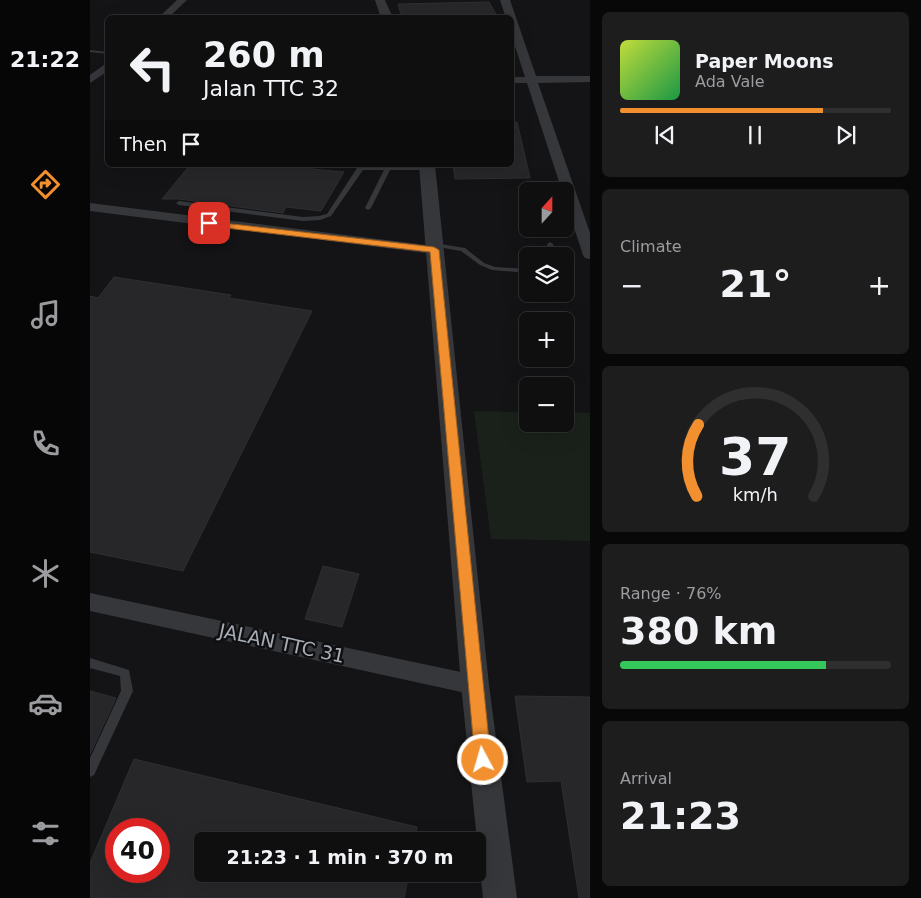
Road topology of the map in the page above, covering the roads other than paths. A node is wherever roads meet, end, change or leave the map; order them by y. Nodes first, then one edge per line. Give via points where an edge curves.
1 (182, 0) edge
2 (380, 0) edge
3 (505, 0) edge
4 (165, 15) edge
5 (386, 15) edge
6 (510, 15) edge
7 (514, 27) edge
8 (90, 51) edge
9 (105, 53) edge
10 (105, 67) edge
11 (91, 78) edge
12 (590, 79) edge
13 (514, 80) edge
14 (532, 80) junction
15 (362, 167) edge
16 (427, 167) edge
17 (387, 170) junction
18 (179, 203) dead end
19 (90, 208) edge
20 (368, 208) dead end
21 (550, 244) dead end
22 (434, 247) junction
23 (551, 247) edge
24 (590, 254) edge
25 (519, 270) edge
26 (90, 602) edge
27 (90, 663) edge
28 (475, 685) junction
29 (90, 770) edge
30 (500, 898) edge

1 - 4 street
2 - 5 street
3 - 6 street
7 - 14 street
8 - 9 lane
10 - 11 street
12 - 14 street
13 - 14 street
14 - 24 street
15 - 17 lane
15 - 18 lane via 329,215 320,218 303,219
16 - 17 lane
16 - 22 street
17 - 20 lane
19 - 22 street
21 - 23 lane
22 - 25 lane via 463,249 494,269
22 - 28 street
26 - 28 street, JALAN TTC 31
27 - 29 lane via 125,673 127,681 126,691
28 - 30 street

